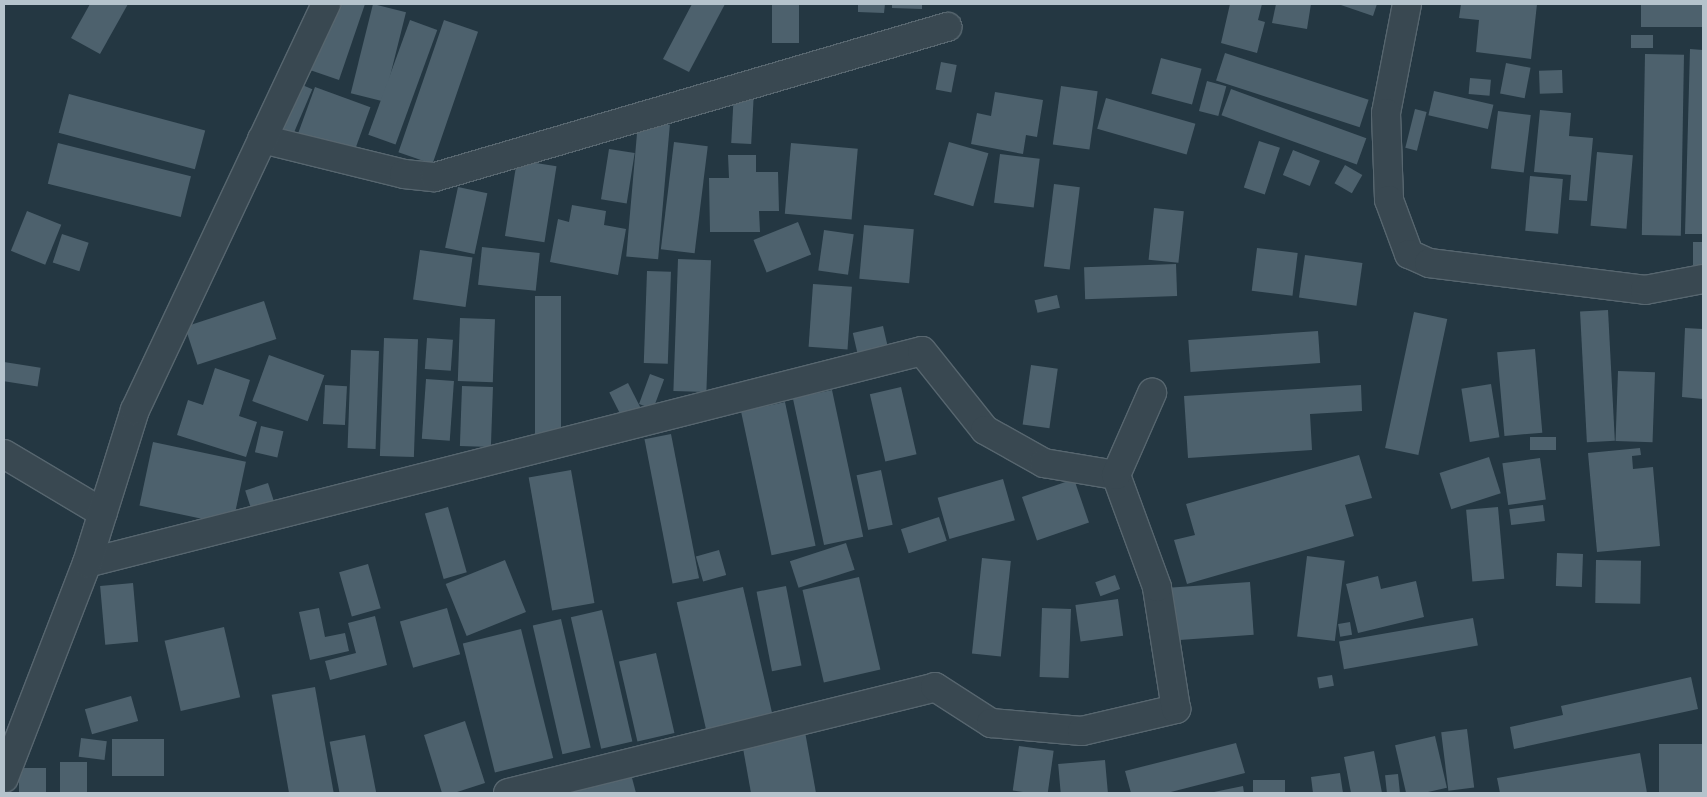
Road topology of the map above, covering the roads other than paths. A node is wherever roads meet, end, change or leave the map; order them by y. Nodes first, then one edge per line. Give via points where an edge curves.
1 (326, 4) edge
2 (1407, 4) edge
3 (948, 27) dead end
4 (262, 139) junction
5 (1703, 279) edge
6 (1152, 393) dead end
7 (4, 454) edge
8 (1116, 474) junction
9 (103, 513) junction
10 (87, 563) junction
11 (4, 778) edge
12 (508, 793) edge

1 - 4 street
2 - 5 street via 1386,113 1389,200 1408,254 1428,263 1645,290
3 - 4 street via 435,177 404,174
4 - 9 street via 135,410
6 - 8 street
7 - 9 street
8 - 10 street via 1044,463 985,430 922,351
8 - 12 street via 1157,587 1176,709 1082,731 1055,729 991,723 934,687
9 - 10 street
10 - 11 street

